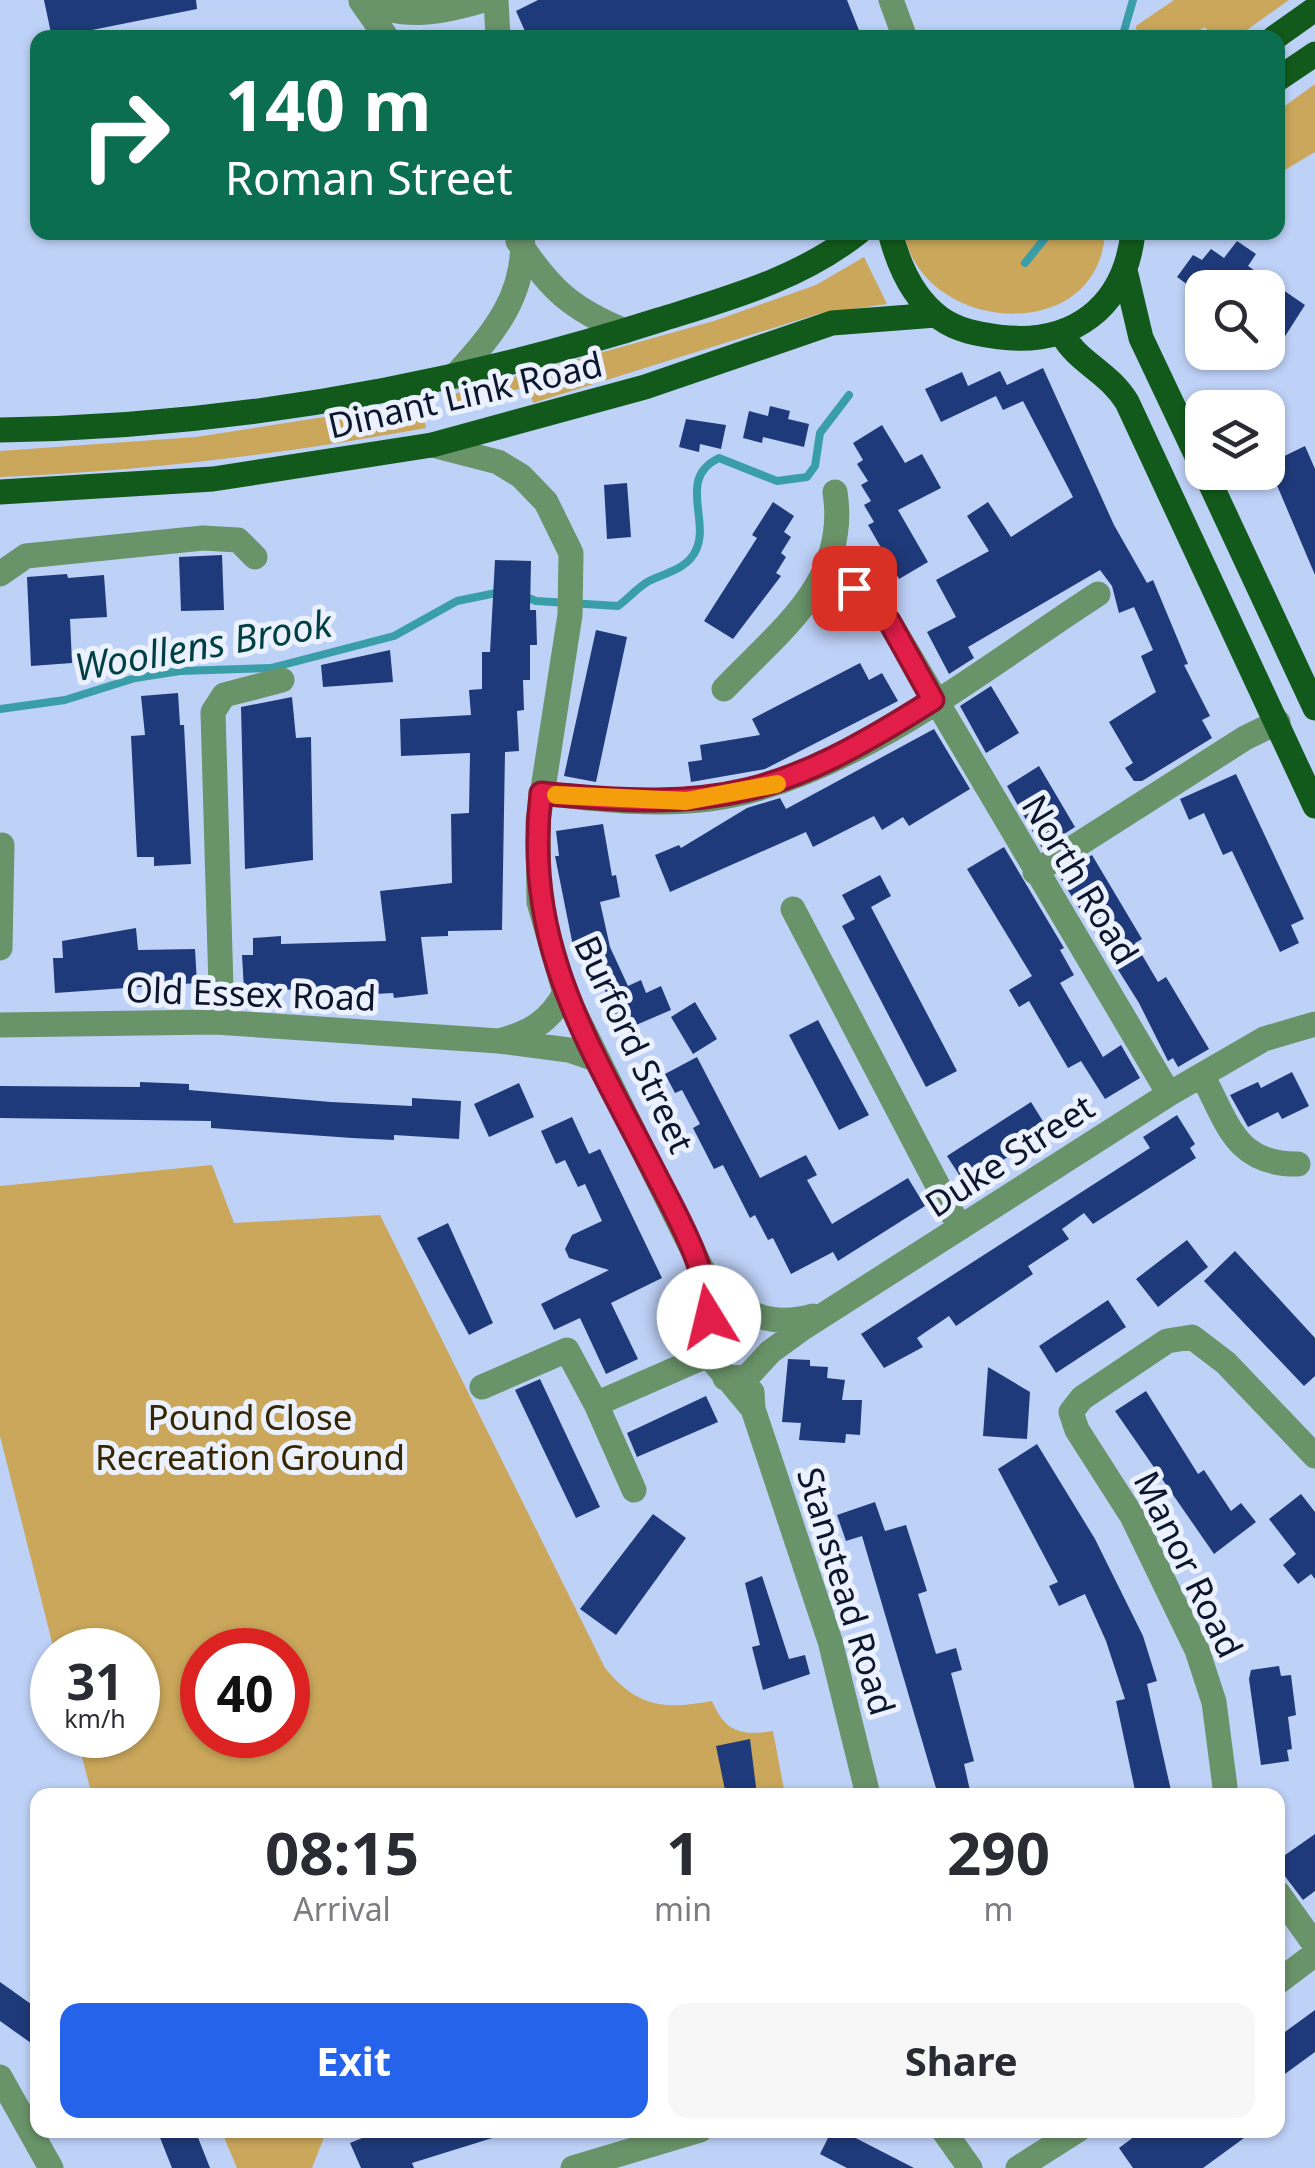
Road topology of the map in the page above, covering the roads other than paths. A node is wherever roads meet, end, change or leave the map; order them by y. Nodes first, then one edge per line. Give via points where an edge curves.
1 (362, 0) edge
2 (484, 0) edge
3 (496, 0) edge
4 (890, 0) edge
5 (1315, 9) edge
6 (382, 30) edge
7 (498, 30) edge
8 (902, 30) edge
9 (1285, 30) edge
10 (1315, 54) edge
11 (1285, 75) edge
12 (519, 240) edge
13 (521, 240) edge
14 (849, 240) edge
15 (893, 240) edge
16 (1131, 240) edge
17 (1125, 270) junction
18 (936, 316) junction
19 (626, 331) junction
20 (1062, 334) junction
21 (454, 377) junction
22 (1185, 429) edge
23 (0, 430) edge
24 (432, 445) junction
25 (1214, 490) edge
26 (0, 492) edge
27 (835, 492) dead end
28 (255, 557) dead end
29 (0, 574) edge
30 (825, 574) junction
31 (1098, 594) dead end
32 (282, 680) dead end
33 (724, 689) dead end
34 (1313, 696) edge
35 (933, 700) junction
36 (1278, 722) junction
37 (541, 793) junction
38 (1315, 806) edge
39 (2, 845) edge
40 (1034, 872) junction
41 (1, 885) edge
42 (793, 908) dead end
43 (0, 948) edge
44 (566, 993) junction
45 (222, 1022) junction
46 (1315, 1024) edge
47 (0, 1025) edge
48 (499, 1041) junction
49 (598, 1060) junction
50 (1202, 1075) junction
51 (1169, 1094) junction
52 (1298, 1164) dead end
53 (960, 1228) junction
54 (701, 1266) junction
55 (828, 1312) junction
56 (708, 1355) junction
57 (756, 1369) junction
58 (725, 1378) junction
59 (482, 1388) dead end
60 (596, 1404) junction
61 (753, 1409) junction
62 (1315, 1456) edge
63 (634, 1490) dead end
64 (866, 1788) edge
65 (1225, 1788) edge
66 (1285, 1905) edge
67 (1314, 1956) edge
68 (1285, 1977) edge
69 (0, 2076) edge
70 (30, 2129) edge
71 (35, 2138) edge
72 (673, 2138) edge
73 (949, 2138) edge
74 (1065, 2138) edge
75 (52, 2168) edge
76 (573, 2168) edge
77 (970, 2168) edge
78 (1018, 2168) edge

1 - 2 street via 410,14
1 - 6 street
3 - 7 street
4 - 8 street
5 - 9 main road
10 - 11 main road
12 - 21 street via 510,310
13 - 19 street via 573,307
14 - 19 main road, Dinant Link Road via 793,275
15 - 18 main road via 906,278
16 - 17 main road
17 - 20 main road via 1097,312
17 - 22 main road via 1133,318
18 - 20 main road via 980,334 1032,340
18 - 24 main road, Dinant Link Road via 832,323 628,392
19 - 21 main road, Dinant Link Road
20 - 36 main road via 1072,352 1112,379 1127,402
21 - 23 main road, Dinant Link Road via 208,416
24 - 26 main road, Dinant Link Road via 212,479
24 - 37 street, Burford Street via 498,462 521,476 563,529 573,571 570,615
25 - 34 main road
27 - 30 street via 838,533
28 - 29 street via 238,540 203,538 26,556
30 - 33 street
30 - 35 street, North Road via 878,607
31 - 35 street
32 - 45 street via 224,696 213,712
35 - 37 street via 834,760 760,789 664,802
35 - 40 street, North Road
36 - 38 main road
36 - 40 street
37 - 44 street, Burford Street via 539,902
39 - 41 street
40 - 51 street, North Road
41 - 43 street
42 - 53 street
44 - 48 street via 536,1027
44 - 49 street, Burford Street
45 - 47 street, Old Essex Road
45 - 48 street, Old Essex Road
46 - 50 street, Duke Street via 1264,1039
48 - 49 street, Old Essex Road
49 - 54 street, Burford Street
50 - 51 street, Duke Street
50 - 52 street via 1244,1149 1267,1162
51 - 53 street, Duke Street
53 - 55 street, Duke Street
54 - 55 street, Burford Street via 745,1312 787,1320
54 - 56 street, Burford Street
55 - 57 street, Duke Street
56 - 58 street
56 - 60 street
57 - 58 street via 747,1377
57 - 61 street
58 - 61 street
59 - 60 street via 567,1350
60 - 63 street
61 - 64 street, Stanstead Road via 830,1641
62 - 65 street, Manor Road via 1226,1363 1184,1335 1082,1398 1071,1412 1132,1516 1201,1660 1214,1702
66 - 67 street
67 - 68 street
69 - 70 street
71 - 75 street
72 - 76 street
73 - 77 street
74 - 78 street

